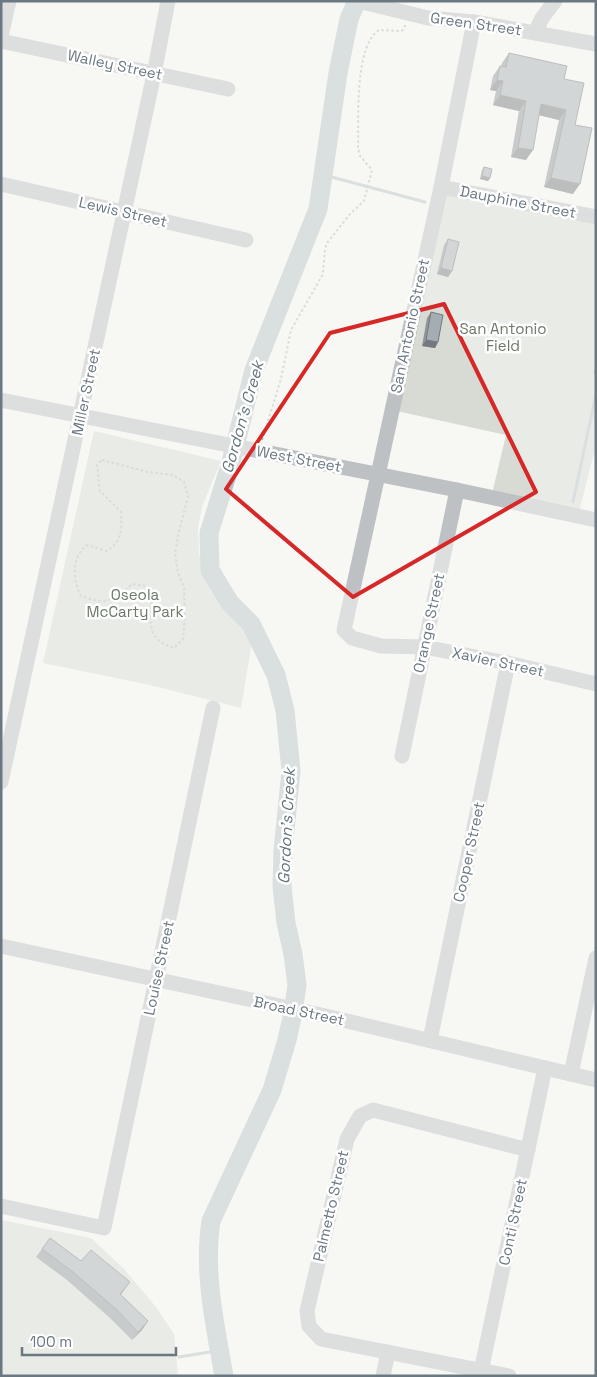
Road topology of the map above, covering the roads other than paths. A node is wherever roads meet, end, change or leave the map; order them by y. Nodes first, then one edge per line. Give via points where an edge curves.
1 (9, 1) edge
2 (168, 1) edge
3 (554, 1) edge
4 (364, 3) edge
5 (474, 22) junction
6 (535, 33) junction
7 (1, 36) edge
8 (1, 41) edge
9 (596, 44) edge
10 (154, 74) junction
11 (228, 89) dead end
12 (1, 184) edge
13 (441, 187) junction
14 (125, 212) junction
15 (596, 217) edge
16 (246, 240) dead end
17 (1, 400) edge
18 (81, 415) junction
19 (377, 474) junction
20 (457, 490) junction
21 (596, 520) edge
22 (344, 630) joint
23 (424, 647) junction
24 (508, 663) junction
25 (596, 684) edge
26 (214, 708) dead end
27 (402, 756) dead end
28 (1, 782) edge
29 (1, 946) edge
30 (596, 958) edge
31 (157, 980) junction
32 (430, 1040) junction
33 (545, 1068) junction
34 (571, 1074) junction
35 (596, 1080) edge
36 (528, 1150) junction
37 (1, 1206) edge
38 (388, 1352) junction
39 (481, 1373) edge
40 (383, 1376) edge
41 (509, 1376) edge

1 - 7 street
2 - 10 street, Miller Street
3 - 6 street
4 - 5 street, Green Street via 428,18
5 - 6 street, Green Street
5 - 13 street, San Antonio Street
6 - 9 street, Green Street
8 - 10 street, Walley Street
10 - 11 street, Walley Street
10 - 14 street, Miller Street
12 - 14 street, Lewis Street
13 - 15 street, Dauphine Street
13 - 19 street, San Antonio Street
14 - 16 street, Lewis Street
14 - 18 street, Miller Street
17 - 18 street, West Street
18 - 19 street, West Street
18 - 28 street, Miller Street
19 - 20 street, West Street
19 - 22 street, San Antonio Street
20 - 21 street, West Street
20 - 23 street, Orange Street
22 - 23 street, Xavier Street via 352,638 381,646
23 - 24 street, Xavier Street
23 - 27 street, Orange Street
24 - 25 street, Xavier Street
24 - 32 street, Cooper Street
26 - 31 street, Louise Street
29 - 31 street, Broad Street
30 - 34 street
31 - 32 street, Broad Street
31 - 37 street, Louise Street via 104,1228
32 - 33 street, Broad Street
33 - 34 street, Broad Street
33 - 36 street, Conti Street
34 - 35 street, Broad Street
36 - 38 street, Palmetto Street via 373,1110 360,1116 347,1139 307,1312 309,1326 321,1339
36 - 39 street, Conti Street
38 - 39 street
38 - 40 street
39 - 41 street

